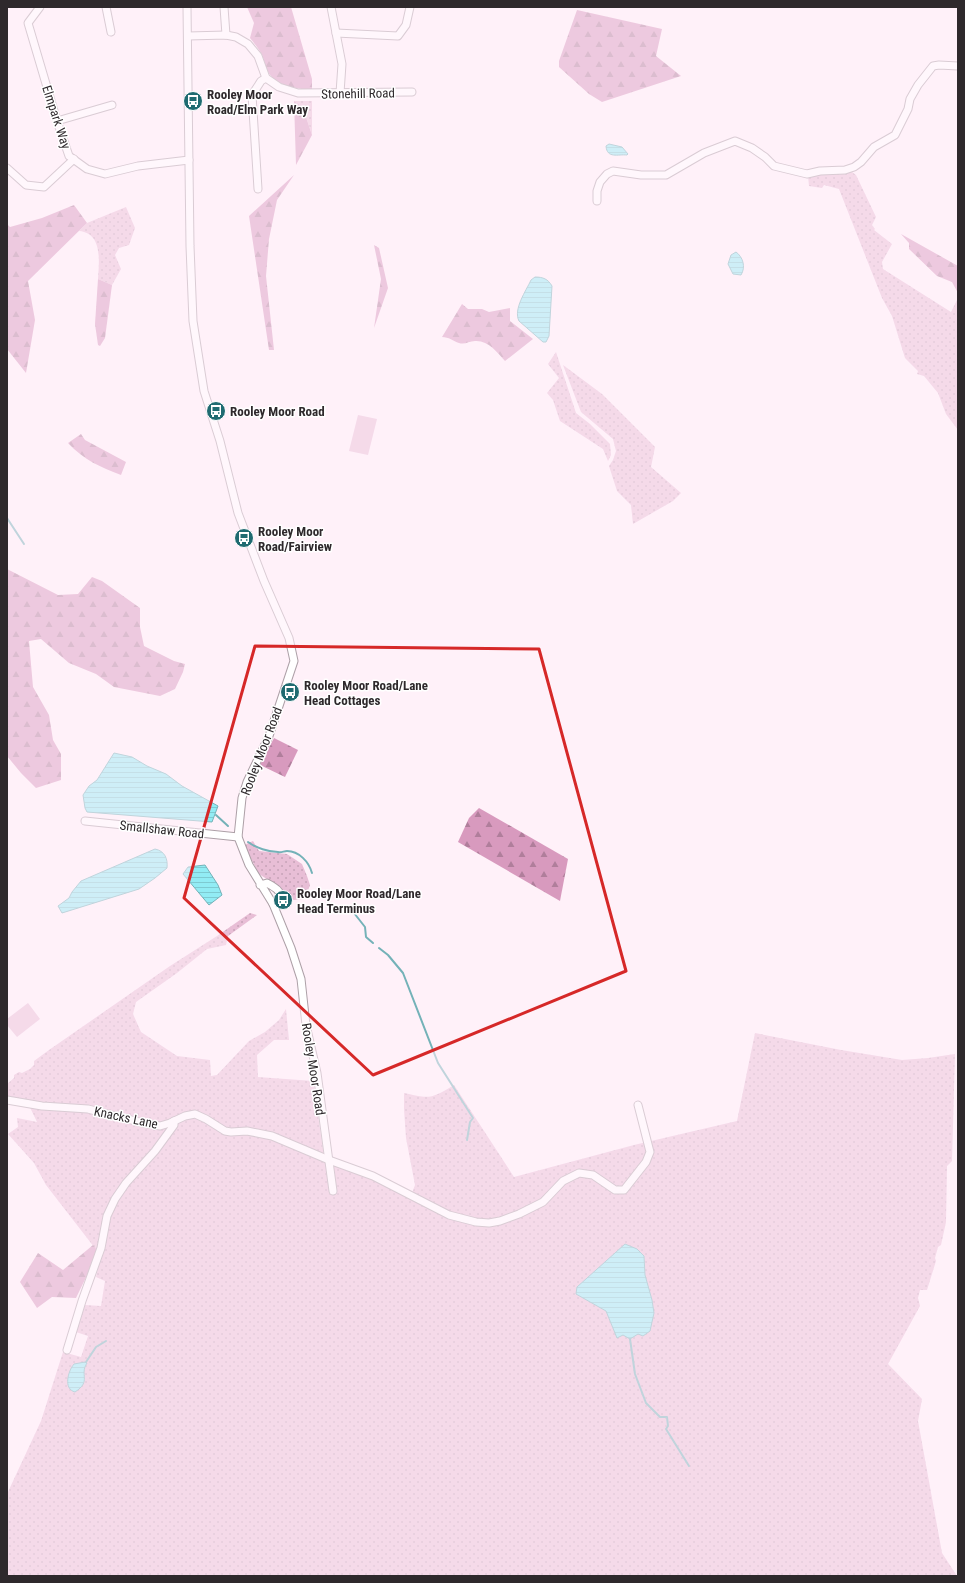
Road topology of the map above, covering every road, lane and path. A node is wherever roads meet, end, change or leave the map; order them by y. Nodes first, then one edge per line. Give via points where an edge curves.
1 (40, 7) edge
2 (106, 7) edge
3 (187, 7) edge
4 (224, 7) edge
5 (331, 7) edge
6 (410, 7) edge
7 (111, 32) dead end
8 (336, 33) junction
9 (188, 36) junction
10 (226, 36) junction
11 (958, 66) edge
12 (266, 78) junction
13 (340, 92) junction
14 (412, 92) dead end
15 (112, 106) dead end
16 (57, 121) junction
17 (74, 159) junction
18 (190, 160) junction
19 (7, 168) edge
20 (258, 188) dead end
21 (597, 201) dead end
22 (86, 822) dead end
23 (238, 837) junction
24 (260, 885) junction
25 (273, 904) junction
26 (7, 1100) edge
27 (638, 1105) dead end
28 (174, 1121) junction
29 (329, 1160) junction
30 (333, 1191) dead end
31 (67, 1350) dead end

1 - 16 street, Elmpark Way via 28,23
2 - 7 street
3 - 9 street, Rooley Moor Road
4 - 10 street
5 - 8 street
6 - 8 street via 406,25 398,36
8 - 13 street via 342,64
9 - 10 street
9 - 18 street, Rooley Moor Road
10 - 12 street via 236,37 248,44 258,56
11 - 21 street via 933,66 910,99 895,135 874,147 862,162 854,167 807,174 774,166 759,152 736,141 704,153 666,175 613,171 600,182
12 - 13 street, Stonehill Road via 279,87 298,94
12 - 20 street via 252,95
13 - 14 street, Stonehill Road
15 - 16 street
16 - 17 street, Elmpark Way via 69,156
17 - 18 street, Elmpark Way via 87,169 106,174 138,166
17 - 19 street via 44,187 26,185
18 - 23 street, Rooley Moor Road via 193,321 204,390 238,513 289,638 294,661 269,736 247,782 242,798
22 - 23 street, Smallshaw Road
23 - 24 street, Rooley Moor Road
24 - 25 street, Rooley Moor Road
24 - 25 street via 267,883 279,891 281,899
25 - 29 street, Rooley Moor Road via 292,948 301,979 306,1025 317,1073
26 - 28 street, Knacks Lane via 42,1106 88,1109 152,1125 160,1126
27 - 29 street, Knacks Lane via 650,1152 646,1162 624,1190 615,1190 593,1175 579,1173 563,1181 543,1202 500,1222 476,1222 449,1215 373,1176
28 - 29 street, Knacks Lane via 195,1114 225,1131 247,1131 272,1136
28 - 31 street via 174,1125 155,1151 126,1182 112,1205 107,1216 101,1248
29 - 30 street, Rooley Moor Road

